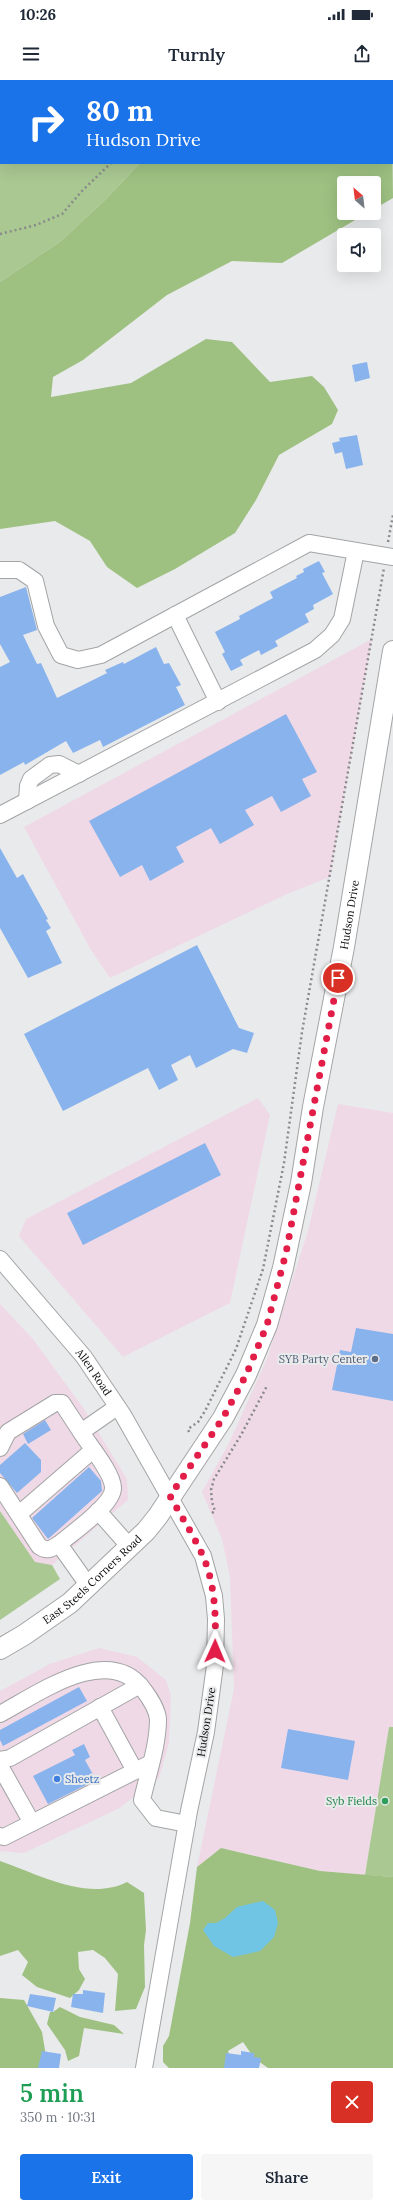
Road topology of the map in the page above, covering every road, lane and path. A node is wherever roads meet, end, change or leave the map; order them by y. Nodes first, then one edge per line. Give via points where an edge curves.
1 (110, 164) edge
2 (0, 234) edge
3 (393, 515) edge
4 (356, 551) junction
5 (390, 556) edge
6 (0, 570) edge
7 (175, 615) junction
8 (393, 651) edge
9 (218, 702) junction
10 (0, 815) edge
11 (0, 1259) edge
12 (267, 1386) dead end
13 (117, 1407) junction
14 (81, 1432) junction
15 (189, 1432) dead end
16 (0, 1448) edge
17 (93, 1450) junction
18 (0, 1486) edge
19 (170, 1496) junction
20 (98, 1511) junction
21 (212, 1513) dead end
22 (19, 1514) junction
23 (59, 1544) junction
24 (129, 1546) junction
25 (88, 1584) junction
26 (0, 1649) edge
27 (140, 1685) junction
28 (100, 1707) junction
29 (0, 1714) edge
30 (0, 1760) edge
31 (151, 1763) junction
32 (0, 1766) edge
33 (135, 1771) junction
34 (32, 1823) junction
35 (187, 1824) junction
36 (0, 1836) edge
37 (144, 2068) edge

1 - 2 path via 62,214 36,225
3 - 5 path
4 - 5 street
4 - 7 street via 309,543
4 - 9 street via 342,619 332,635 315,650
5 - 15 path via 302,1032 284,1163 263,1269 236,1349 205,1411 198,1422 188,1429
6 - 7 street via 19,570 35,581 46,626 61,654 78,660 100,655
7 - 9 street
8 - 19 main road, Hudson Drive via 344,947 283,1268 267,1325 246,1375 223,1418
9 - 10 street
11 - 13 street, Allen Road via 84,1357
12 - 21 path via 214,1479 211,1490 215,1511
13 - 14 street
13 - 19 street, Allen Road
14 - 16 street via 62,1403 54,1403 8,1432
14 - 17 street
17 - 20 street via 113,1487 112,1496
17 - 22 street
18 - 22 street
19 - 24 main road, East Steels Corners Road via 146,1531
19 - 35 street, Hudson Drive via 203,1556 211,1584 216,1619 215,1665 206,1732
20 - 23 street
20 - 24 street
22 - 23 street via 44,1550
23 - 25 street
24 - 25 main road, East Steels Corners Road
25 - 26 main road, East Steels Corners Road via 70,1602
27 - 28 street
27 - 29 street via 124,1674 101,1669 86,1671 73,1675
27 - 31 street via 151,1700 158,1717
28 - 30 street via 10,1758
28 - 33 street
31 - 33 street
31 - 35 street via 142,1800 156,1818
32 - 34 street
33 - 34 street
34 - 36 street via 4,1838
35 - 37 street, Hudson Drive

